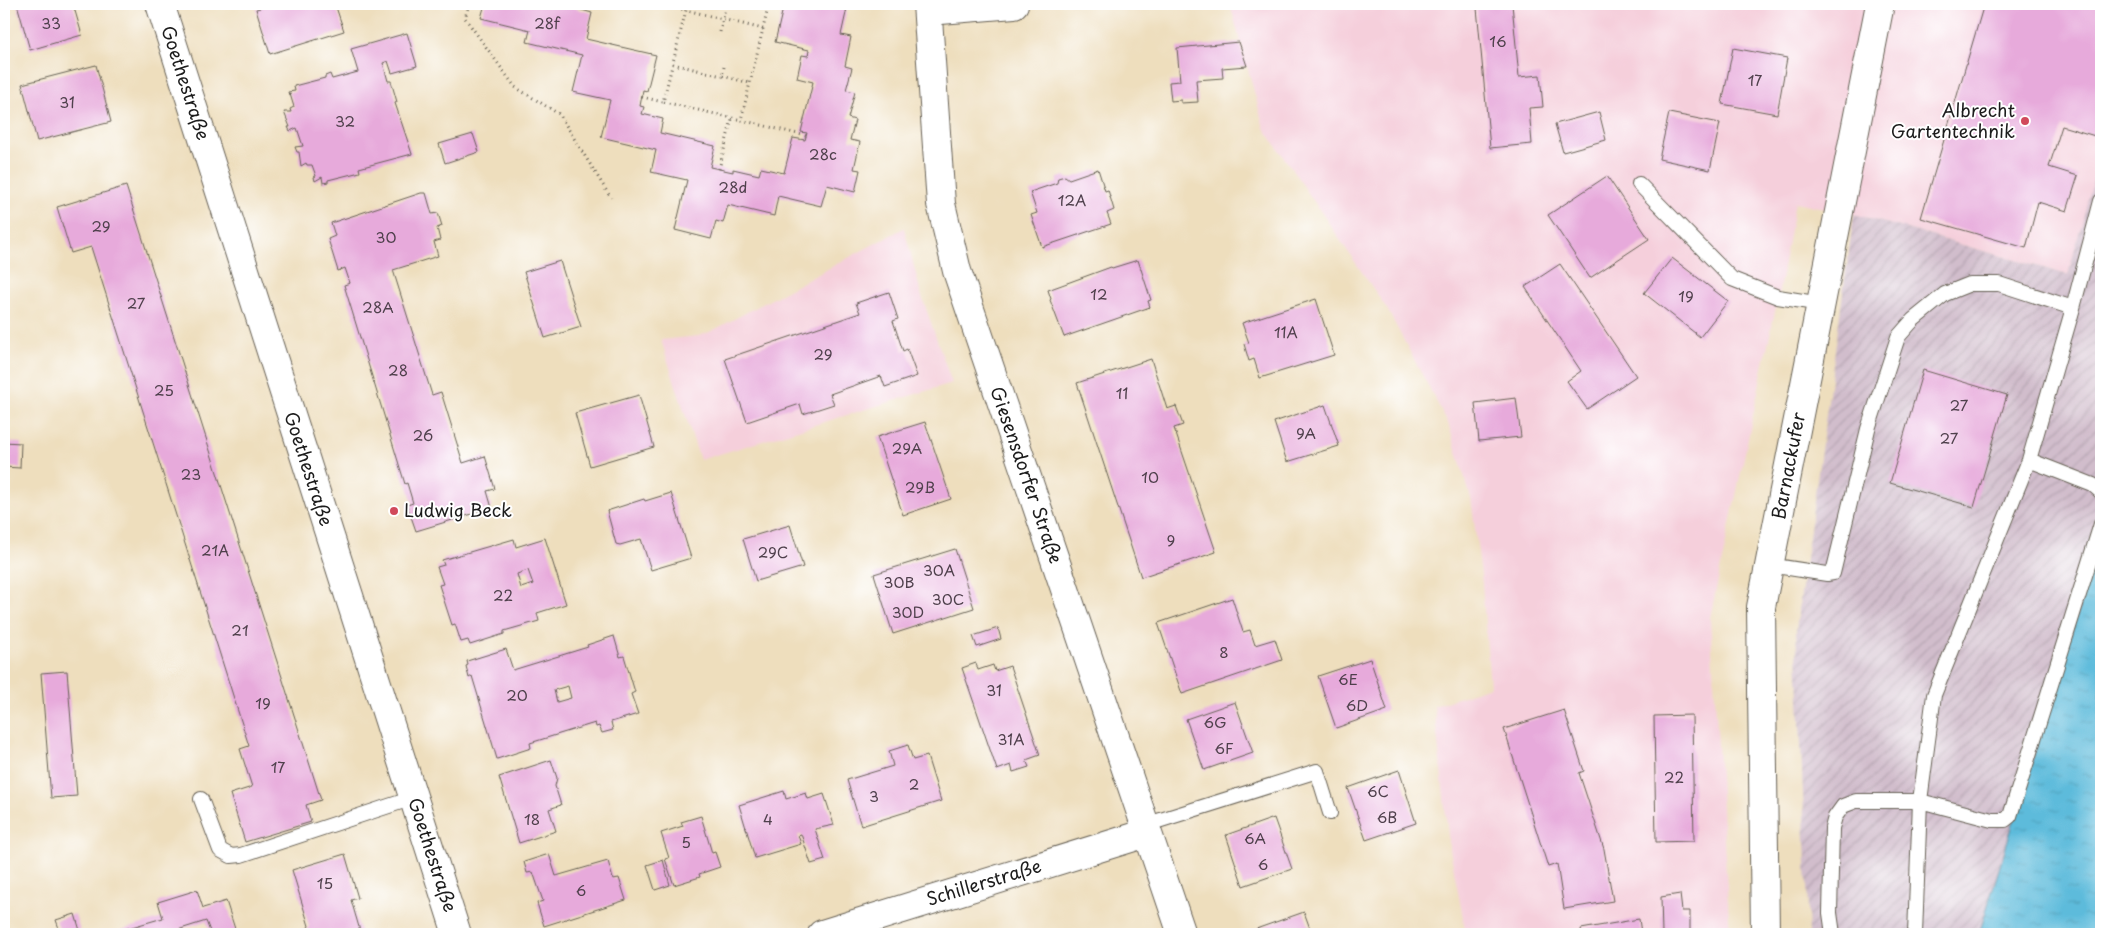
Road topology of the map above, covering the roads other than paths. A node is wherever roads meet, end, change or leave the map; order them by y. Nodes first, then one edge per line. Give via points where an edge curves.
1 (160, 4) edge
2 (1014, 4) edge
3 (1880, 4) edge
4 (928, 7) edge
5 (1639, 184) dead end
6 (2101, 201) edge
7 (1821, 304) junction
8 (2073, 308) junction
9 (2029, 460) junction
10 (2101, 492) edge
11 (2101, 524) edge
12 (1769, 566) junction
13 (414, 798) junction
14 (200, 799) dead end
15 (1920, 801) junction
16 (1330, 813) dead end
17 (1146, 829) junction
18 (457, 934) edge
19 (822, 934) edge
20 (1182, 934) edge
21 (1765, 934) edge
22 (1833, 934) edge
23 (1915, 934) edge

1 - 13 street, Goethestraße
2 - 4 street
3 - 7 street, Barnackufer
4 - 17 street, Giesensdorfer Straße via 941,204 957,271
5 - 7 lane via 1732,279 1778,297
6 - 8 lane
7 - 12 street, Barnackufer
8 - 9 lane
8 - 12 lane via 1999,284 1970,284 1945,294 1913,320 1898,337 1868,429 1833,573
9 - 10 lane via 2093,485
9 - 15 lane via 1934,695
11 - 15 lane via 2010,816 2005,820 1992,820
12 - 21 street, Barnackufer via 1761,607
13 - 14 lane via 231,856 220,850
13 - 18 street, Goethestraße
15 - 22 lane via 1856,801 1843,806 1835,817 1830,903
15 - 23 lane
16 - 17 lane via 1317,771
17 - 19 street, Schillerstraße
17 - 20 street, Giesensdorfer Straße

